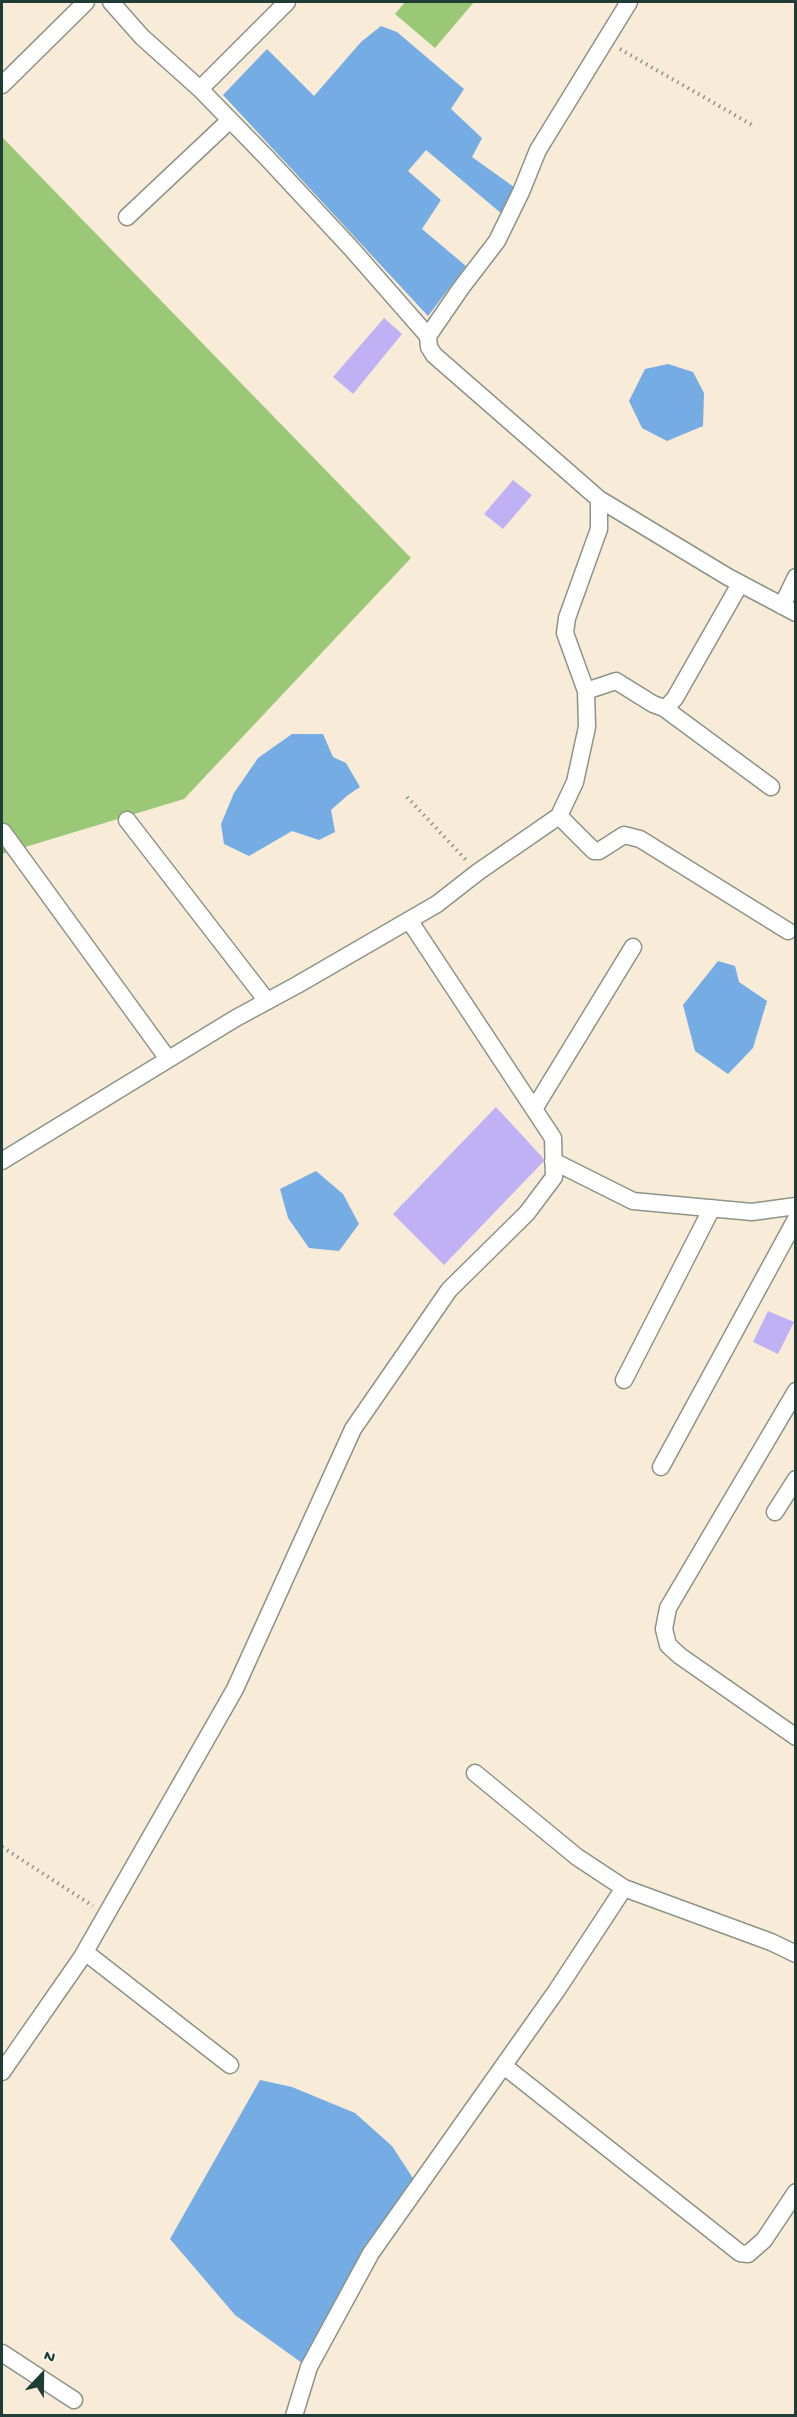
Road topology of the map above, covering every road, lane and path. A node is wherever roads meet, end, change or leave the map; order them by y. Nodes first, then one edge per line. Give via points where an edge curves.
1 (86, 2) edge
2 (111, 2) edge
3 (287, 2) edge
4 (629, 2) edge
5 (606, 40) junction
6 (2, 85) edge
7 (200, 89) junction
8 (230, 120) junction
9 (754, 126) dead end
10 (127, 217) dead end
11 (428, 336) junction
12 (599, 499) junction
13 (795, 577) edge
14 (740, 584) junction
15 (789, 609) edge
16 (586, 691) junction
17 (664, 708) junction
18 (771, 787) dead end
19 (408, 797) dead end
20 (559, 816) junction
21 (127, 820) dead end
22 (3, 832) edge
23 (478, 872) junction
24 (409, 920) junction
25 (788, 931) dead end
26 (633, 946) dead end
27 (267, 1001) junction
28 (168, 1059) junction
29 (534, 1109) junction
30 (2, 1161) edge
31 (553, 1161) junction
32 (795, 1206) edge
33 (712, 1208) junction
34 (795, 1219) edge
35 (624, 1380) dead end
36 (795, 1391) edge
37 (661, 1467) dead end
38 (795, 1479) edge
39 (775, 1512) dead end
40 (795, 1737) edge
41 (475, 1773) dead end
42 (2, 1847) edge
43 (624, 1888) junction
44 (106, 1915) junction
45 (85, 1952) junction
46 (795, 1954) edge
47 (230, 2065) dead end
48 (504, 2066) junction
49 (2, 2072) edge
50 (795, 2192) edge
51 (2, 2353) edge
52 (74, 2400) dead end
53 (294, 2415) edge

1 - 6 street
2 - 7 street via 142,37
3 - 7 street
4 - 5 street
5 - 9 path
5 - 11 street via 538,150 497,241
7 - 8 street
8 - 10 street
8 - 11 street
11 - 12 street via 434,355
12 - 14 street
12 - 16 street via 599,528 565,633
13 - 15 street
14 - 15 street
14 - 17 street via 675,698
16 - 17 street via 616,681
16 - 20 street via 587,727 575,782
17 - 18 street
19 - 23 path
20 - 23 street
20 - 25 street via 594,851 624,835 640,839
21 - 27 street
22 - 28 street
23 - 24 street
24 - 27 street
24 - 29 street
26 - 29 street
27 - 28 street
28 - 30 street
29 - 31 street via 553,1138
31 - 33 street via 633,1201
31 - 44 street via 554,1178 527,1213 449,1290 353,1430 235,1689
32 - 33 street via 752,1212
33 - 35 street
34 - 37 street
36 - 40 street via 668,1608 664,1629 668,1645 681,1656
38 - 39 street
41 - 43 street via 577,1857
42 - 44 path
43 - 46 street
43 - 48 street
44 - 45 street
45 - 47 street
45 - 49 street
48 - 50 street via 740,2253 748,2254 764,2240
48 - 53 street via 371,2253 309,2367
51 - 52 street

